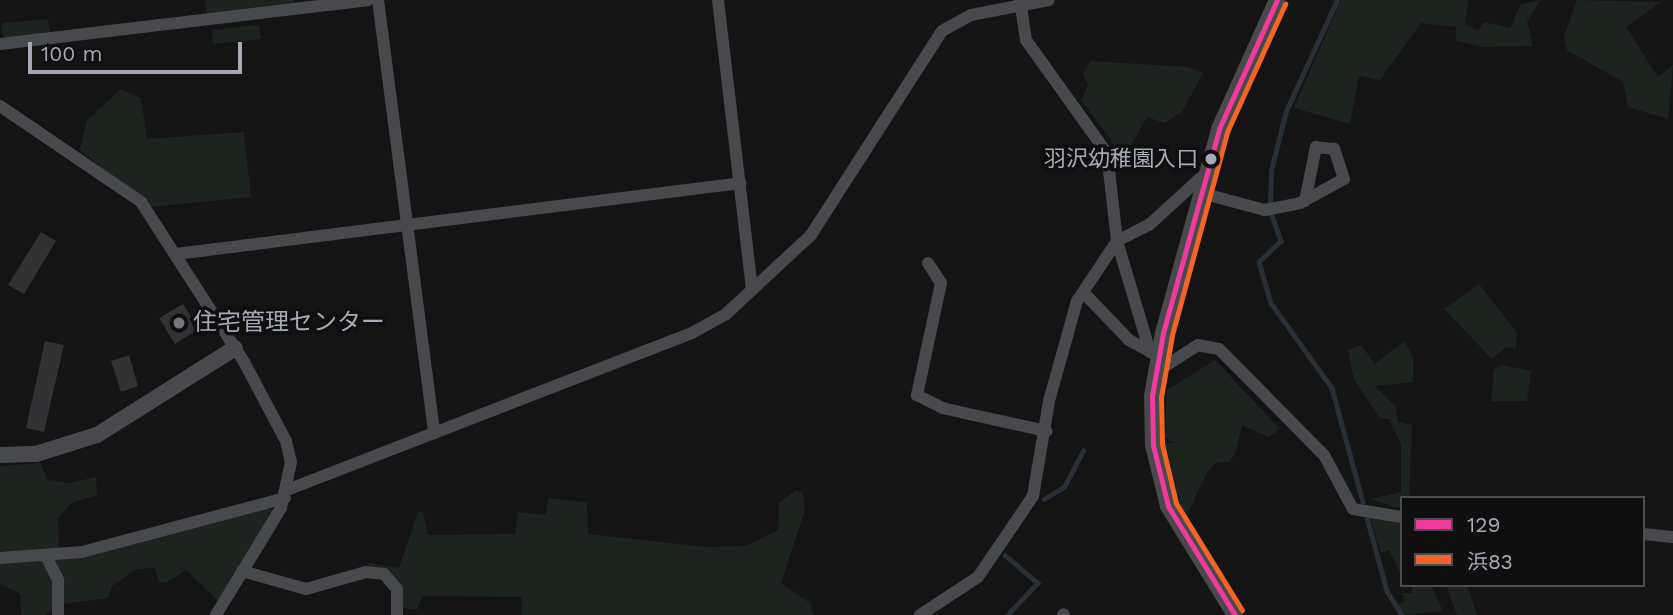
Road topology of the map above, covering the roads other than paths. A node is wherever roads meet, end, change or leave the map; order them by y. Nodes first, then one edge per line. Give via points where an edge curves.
1 (367, 0) edge
2 (378, 0) edge
3 (718, 0) edge
4 (1049, 0) edge
5 (1277, 0) edge
6 (1020, 5) edge
7 (0, 44) edge
8 (0, 106) edge
9 (1206, 173) junction
10 (741, 183) junction
11 (1201, 193) junction
12 (1305, 201) dead end
13 (408, 223) junction
14 (1117, 241) junction
15 (176, 254) junction
16 (928, 263) dead end
17 (752, 290) junction
18 (1083, 292) junction
19 (235, 348) junction
20 (1155, 360) junction
21 (1046, 431) junction
22 (434, 433) junction
23 (0, 455) edge
24 (286, 494) junction
25 (1400, 517) edge
26 (1645, 534) edge
27 (1673, 537) edge
28 (0, 558) edge
29 (47, 558) junction
30 (242, 571) junction
31 (58, 615) edge
32 (216, 615) edge
33 (397, 615) edge
34 (920, 615) edge
35 (1235, 615) edge

1 - 7 street
2 - 13 street
3 - 10 street
4 - 6 street
5 - 9 street via 1232,93
6 - 14 street via 1026,40 1103,143
6 - 17 street via 971,15 942,31 839,198 811,235
8 - 15 street via 125,188
9 - 11 street
9 - 14 street via 1149,225
10 - 13 street
10 - 17 street
11 - 12 street via 1265,211
11 - 20 street
13 - 15 street
13 - 22 street
14 - 18 street
14 - 20 street
15 - 19 street
16 - 21 street via 941,283 917,395 942,408
17 - 22 street via 726,314 692,333
18 - 20 street
18 - 21 street via 1055,379
19 - 23 street via 97,435 36,454
19 - 24 street via 286,440
20 - 25 street via 1198,345 1219,349 1324,456 1353,509
20 - 35 street via 1151,420 1160,482 1179,528
21 - 34 street via 1033,496 998,554 978,577
22 - 24 street
24 - 29 street
24 - 30 street via 262,545
26 - 27 street
28 - 29 street
29 - 31 street via 58,580
30 - 32 street
30 - 33 street via 306,589 366,572 384,574 397,589

